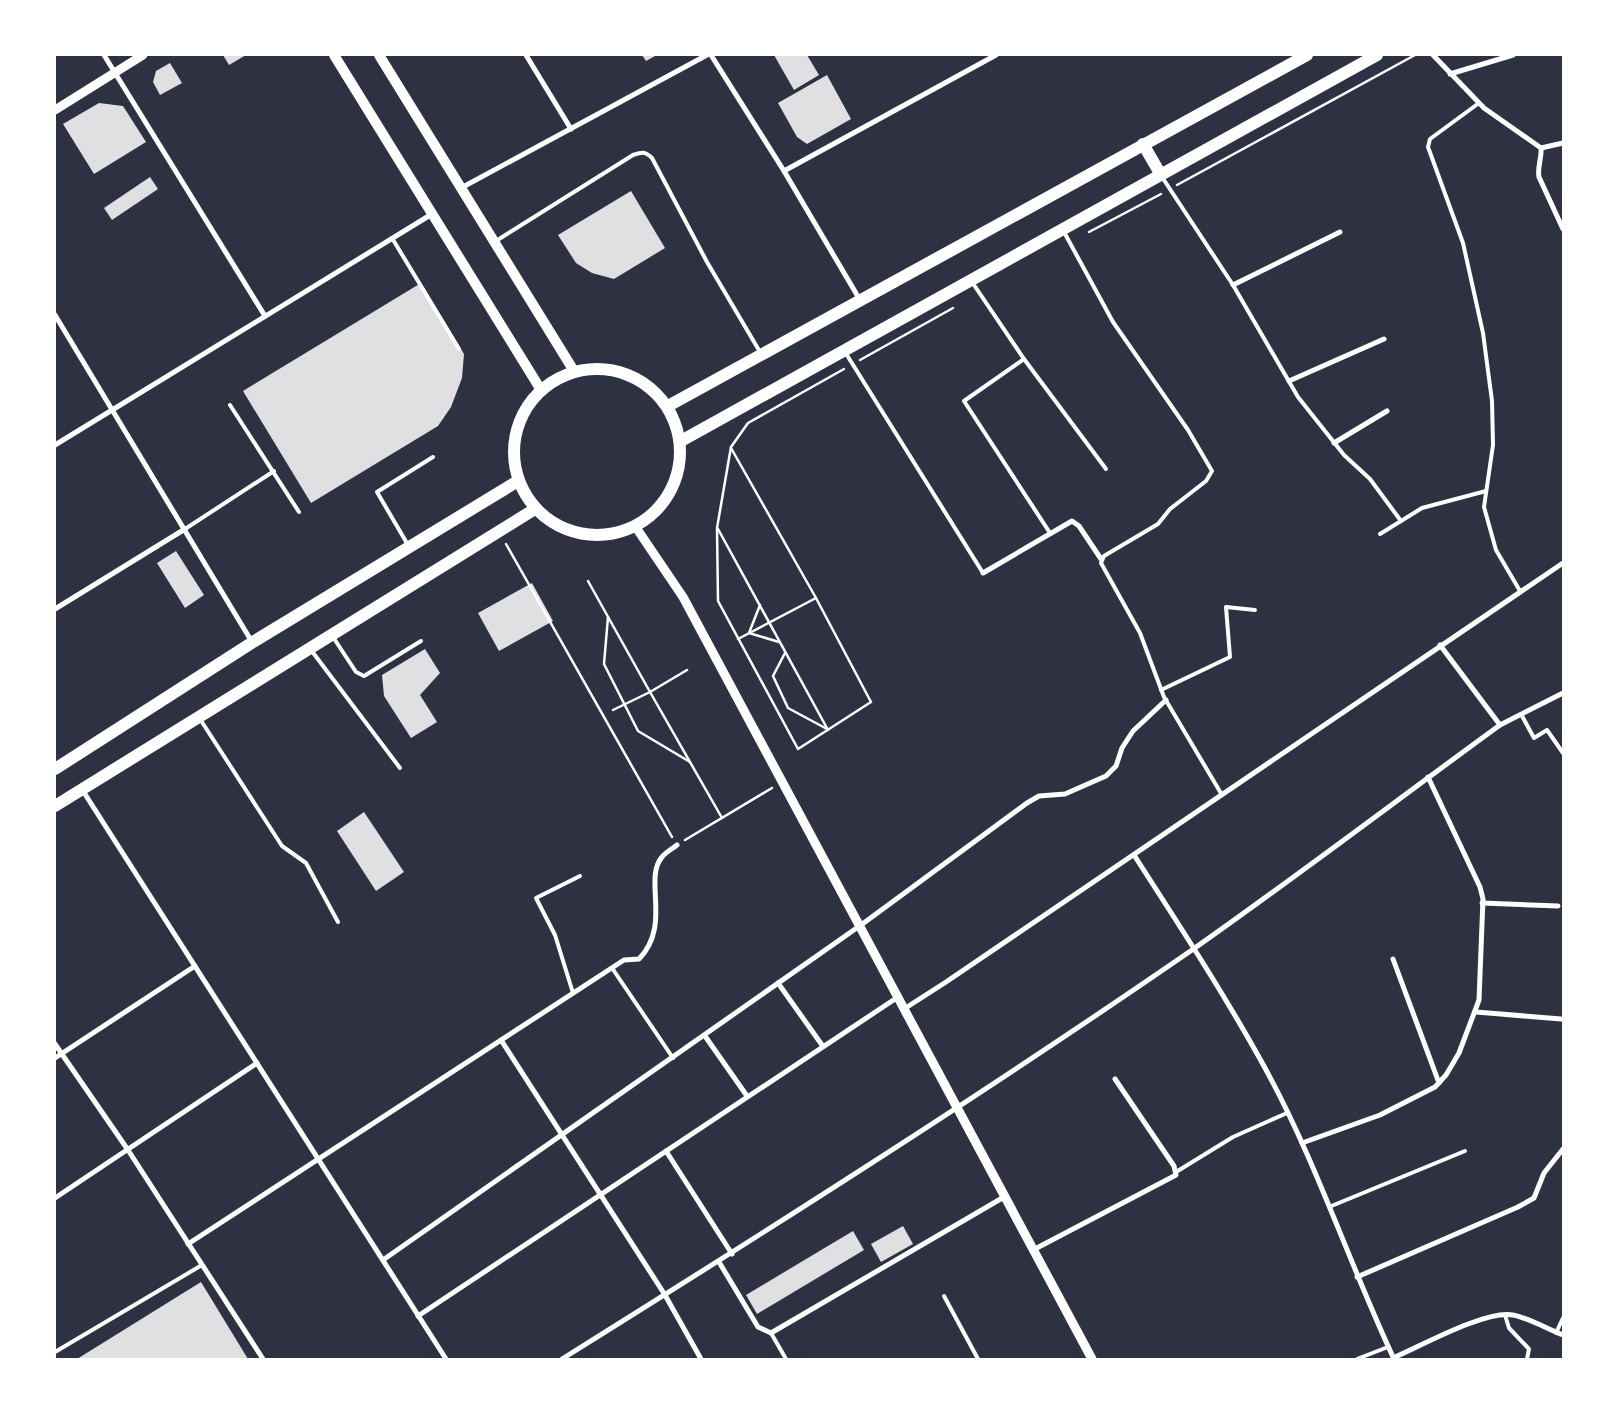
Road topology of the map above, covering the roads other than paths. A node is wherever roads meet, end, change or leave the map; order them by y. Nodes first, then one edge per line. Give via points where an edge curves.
1 (104, 55) edge
2 (143, 55) edge
3 (334, 55) edge
4 (379, 55) edge
5 (526, 55) edge
6 (709, 55) edge
7 (996, 55) edge
8 (1307, 55) edge
9 (1377, 55) edge
10 (1433, 55) edge
11 (1513, 55) edge
12 (115, 73) junction
13 (1450, 74) junction
14 (1479, 103) junction
15 (55, 110) edge
16 (570, 128) junction
17 (1563, 143) edge
18 (1143, 144) junction
19 (1541, 148) junction
20 (784, 171) junction
21 (1161, 175) junction
22 (461, 188) junction
23 (432, 214) junction
24 (1563, 229) edge
25 (1063, 230) junction
26 (1340, 232) dead end
27 (392, 238) junction
28 (494, 242) junction
29 (971, 280) junction
30 (1232, 285) junction
31 (860, 300) junction
32 (55, 315) edge
33 (265, 316) junction
34 (1384, 339) dead end
35 (459, 349) dead end
36 (844, 350) junction
37 (762, 355) junction
38 (1024, 359) junction
39 (574, 372) junction
40 (1289, 381) junction
41 (541, 390) junction
42 (230, 406) dead end
43 (668, 406) junction
44 (112, 410) junction
45 (1387, 411) dead end
46 (680, 441) junction
47 (1334, 443) junction
48 (55, 445) edge
49 (433, 458) dead end
50 (1106, 469) dead end
51 (274, 471) junction
52 (518, 481) junction
53 (1486, 491) junction
54 (535, 509) junction
55 (299, 512) dead end
56 (1401, 521) junction
57 (635, 526) junction
58 (184, 529) junction
59 (1050, 533) junction
60 (1380, 534) dead end
61 (409, 547) junction
62 (1101, 559) junction
63 (1563, 562) edge
64 (983, 573) joint
65 (1520, 591) junction
66 (55, 609) edge
67 (1255, 610) dead end
68 (331, 635) junction
69 (420, 641) dead end
70 (253, 642) junction
71 (1440, 645) junction
72 (310, 648) junction
73 (1161, 690) junction
74 (1563, 693) edge
75 (1166, 700) junction
76 (1521, 714) junction
77 (199, 717) junction
78 (1500, 725) junction
79 (1563, 753) edge
80 (400, 768) dead end
81 (55, 769) edge
82 (1428, 777) junction
83 (82, 789) junction
84 (1222, 794) junction
85 (55, 806) edge
86 (677, 845) road end
87 (1134, 855) junction
88 (580, 876) dead end
89 (1482, 903) junction
90 (1558, 906) dead end
91 (338, 922) dead end
92 (861, 925) junction
93 (1194, 948) junction
94 (1393, 959) dead end
95 (195, 966) junction
96 (612, 968) junction
97 (778, 983) junction
98 (573, 993) junction
99 (898, 997) junction
100 (904, 1008) junction
101 (1476, 1012) junction
102 (1560, 1019) dead end
103 (704, 1036) junction
104 (501, 1040) junction
105 (55, 1044) edge
106 (822, 1045) junction
107 (62, 1054) junction
108 (55, 1058) edge
109 (673, 1058) junction
110 (257, 1064) junction
111 (1115, 1079) dead end
112 (1439, 1083) junction
113 (747, 1096) junction
114 (957, 1109) junction
115 (1287, 1113) junction
116 (564, 1136) junction
117 (1302, 1143) junction
118 (1563, 1149) edge
119 (128, 1150) junction
120 (666, 1151) junction
121 (1465, 1152) dead end
122 (318, 1159) junction
123 (1176, 1172) junction
124 (600, 1194) junction
125 (1004, 1197) junction
126 (55, 1198) edge
127 (1329, 1207) junction
128 (188, 1244) junction
129 (1032, 1250) junction
130 (732, 1254) junction
131 (383, 1260) junction
132 (719, 1262) junction
133 (202, 1265) junction
134 (1357, 1277) junction
135 (665, 1295) junction
136 (944, 1296) dead end
137 (1505, 1315) junction
138 (418, 1316) junction
139 (1563, 1318) edge
140 (771, 1333) junction
141 (1556, 1333) junction
142 (1563, 1335) edge
143 (1388, 1347) junction
144 (55, 1352) edge
145 (1393, 1358) edge
146 (263, 1359) edge
147 (446, 1359) edge
148 (562, 1359) edge
149 (701, 1359) edge
150 (786, 1359) edge
151 (978, 1359) edge
152 (1091, 1359) edge
153 (1357, 1359) edge
154 (1527, 1359) edge

1 - 12 street
2 - 12 street
3 - 23 main road
4 - 22 main road
5 - 16 street
6 - 16 street
6 - 20 street
7 - 20 street
8 - 18 main road
9 - 21 main road
10 - 13 street
11 - 13 street
12 - 15 street
12 - 33 street
13 - 14 street
14 - 19 street
14 - 53 lane via 1428,142 1463,243 1483,333 1492,401 1493,445
16 - 22 street
17 - 19 street
18 - 21 main road
18 - 31 main road
19 - 24 street via 1539,177
20 - 31 street
21 - 25 main road
21 - 30 lane
22 - 28 main road
23 - 27 street
23 - 41 main road
25 - 29 main road
25 - 62 lane via 1113,322 1188,430 1212,471 1206,481 1170,508 1158,524
26 - 30 street
27 - 33 street
27 - 35 lane
28 - 37 lane via 633,155 648,153 706,262
28 - 39 main road
29 - 36 main road
29 - 38 lane
30 - 40 lane
31 - 37 main road
32 - 44 street
33 - 44 street
34 - 40 street
36 - 46 main road
36 - 64 lane
37 - 43 main road
38 - 50 lane
38 - 59 lane via 964,401
39 - 41 main road
39 - 43 main road via 595,368 616,370 654,390
40 - 47 lane
41 - 52 main road via 525,409 516,432 513,456
42 - 51 lane
43 - 46 main road
44 - 48 street
44 - 58 street
45 - 47 street
46 - 57 main road via 680,467 672,491 656,511
47 - 56 lane via 1370,479
49 - 61 lane via 377,492
51 - 55 lane
51 - 58 lane
52 - 54 main road
52 - 61 main road
53 - 56 lane via 1422,508
53 - 65 lane via 1484,506 1488,527 1496,550
54 - 57 main road via 557,526 582,535 610,535
54 - 68 main road
56 - 60 lane
57 - 92 street via 683,597
58 - 66 street
58 - 70 street
59 - 62 street via 1075,522
59 - 64 street
61 - 70 main road
62 - 73 lane via 1103,569 1140,633
63 - 65 street
65 - 71 street
67 - 73 lane via 1226,607 1230,657
68 - 69 lane via 356,672 364,676
68 - 72 main road
70 - 81 main road
71 - 78 street
71 - 84 street
72 - 77 main road
72 - 80 lane
73 - 75 lane
74 - 76 street
75 - 84 lane
75 - 92 street via 1133,731 1116,766 1106,776 1064,794 1039,796 1027,803
76 - 78 street
76 - 79 lane via 1534,738 1547,730
77 - 83 main road
77 - 91 lane via 282,846 306,863
78 - 82 street
82 - 89 street via 1475,874
82 - 93 street
83 - 85 main road
83 - 95 street
84 - 87 street
86 - 96 street via 660,858 656,879 657,920 648,950 639,959 624,960
87 - 93 street
87 - 100 street
88 - 98 lane via 536,898 555,935
89 - 90 street
89 - 101 street
92 - 97 street
92 - 99 street
93 - 114 street
93 - 115 street via 1265,1068
94 - 112 street
95 - 107 street
95 - 110 street
96 - 98 street
96 - 109 lane
97 - 103 street
97 - 106 street
98 - 104 street
99 - 100 street
99 - 106 street
100 - 114 street
101 - 102 street
101 - 112 street via 1459,1053
103 - 109 street
103 - 113 street
104 - 116 street
104 - 122 street
105 - 107 street
106 - 113 street
107 - 108 street
107 - 119 street
109 - 116 street
110 - 119 street
110 - 122 street
111 - 123 street
112 - 117 street via 1380,1115
113 - 120 street
114 - 125 street
114 - 130 street
115 - 117 street
115 - 123 lane via 1233,1137
116 - 124 street
116 - 131 street
117 - 127 street
118 - 134 street via 1544,1173 1534,1198
119 - 126 street
119 - 128 street
120 - 124 street
120 - 130 street
121 - 127 lane
122 - 128 street
122 - 131 street
123 - 129 street via 1174,1178
124 - 135 street
124 - 138 street
125 - 129 street
125 - 140 street
127 - 134 street
128 - 133 street
129 - 152 street
130 - 132 street
131 - 138 street
132 - 135 street
132 - 140 street via 758,1326
133 - 144 lane
133 - 146 street
134 - 143 street
135 - 148 street
135 - 149 street
136 - 151 lane
137 - 141 street via 1514,1315
137 - 145 street via 1479,1320
137 - 154 lane via 1509,1328 1529,1349
138 - 147 street
139 - 141 lane
140 - 150 lane
141 - 142 street
143 - 145 street
143 - 153 lane

